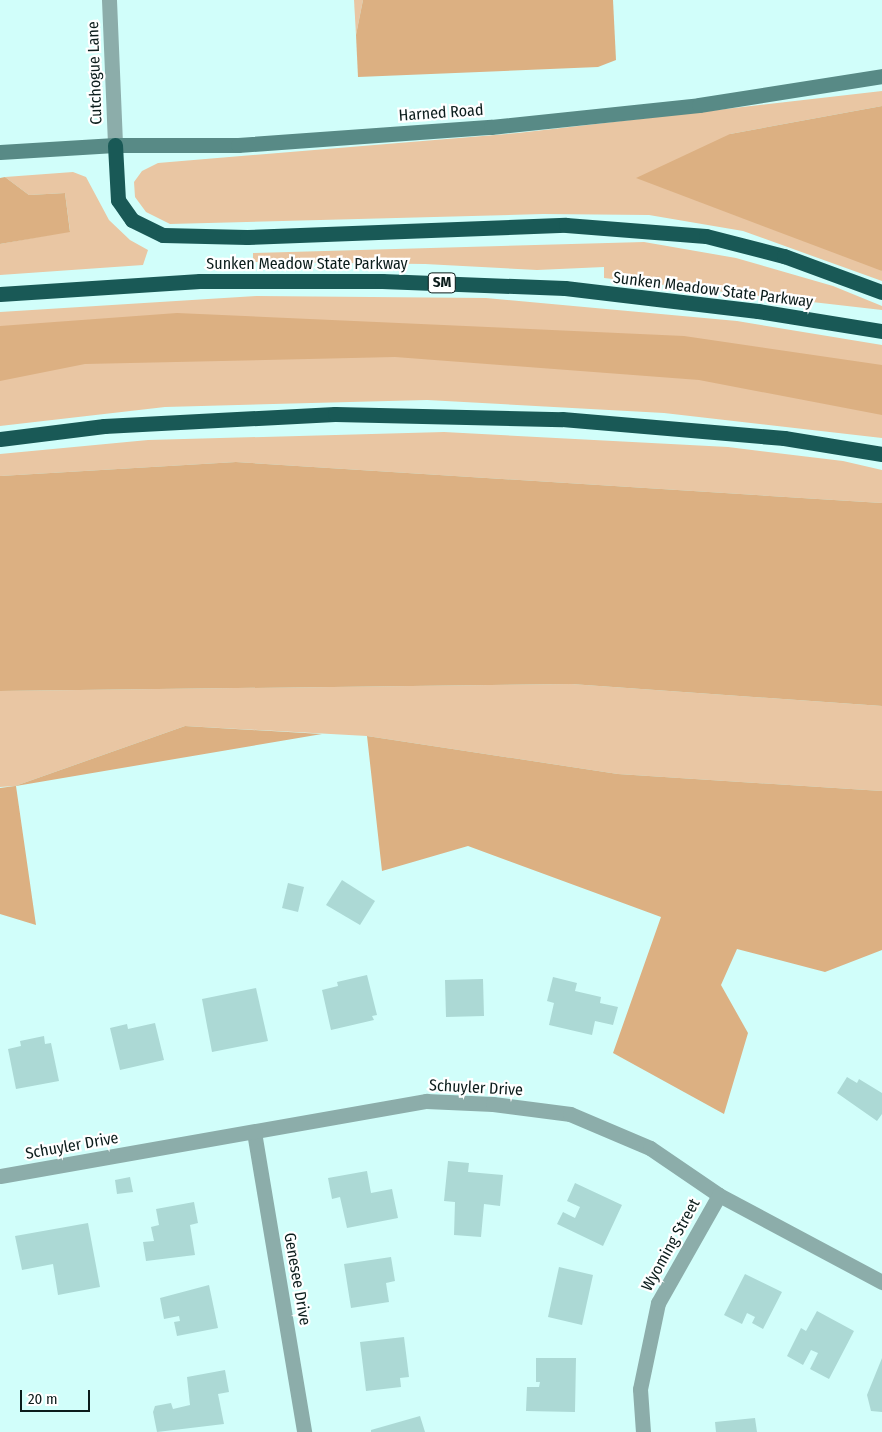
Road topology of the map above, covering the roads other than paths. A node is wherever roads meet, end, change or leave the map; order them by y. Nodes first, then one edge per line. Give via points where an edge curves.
1 (110, 0) edge
2 (882, 76) edge
3 (115, 145) junction
4 (0, 152) edge
5 (882, 292) edge
6 (0, 294) edge
7 (882, 331) edge
8 (0, 439) edge
9 (882, 454) edge
10 (254, 1132) junction
11 (0, 1176) edge
12 (719, 1195) junction
13 (882, 1282) edge
14 (304, 1432) edge
15 (643, 1432) edge

1 - 3 street, Cutchogue Lane
2 - 3 main road, Harned Road via 699,105 491,127 238,145
3 - 4 main road, Harned Road
3 - 5 highway via 118,200 132,220 163,235 248,237 566,225 706,236 777,254
6 - 7 highway, Sunken Meadow State Parkway / SM via 200,281 410,282 565,288
8 - 9 highway via 104,426 336,414 562,419 784,438
10 - 11 street, Schuyler Drive
10 - 12 street, Schuyler Drive via 426,1101 493,1104 570,1114 650,1148
10 - 14 street, Genesee Drive
12 - 13 street, Schuyler Drive
12 - 15 street, Wyoming Street via 658,1303 640,1389

